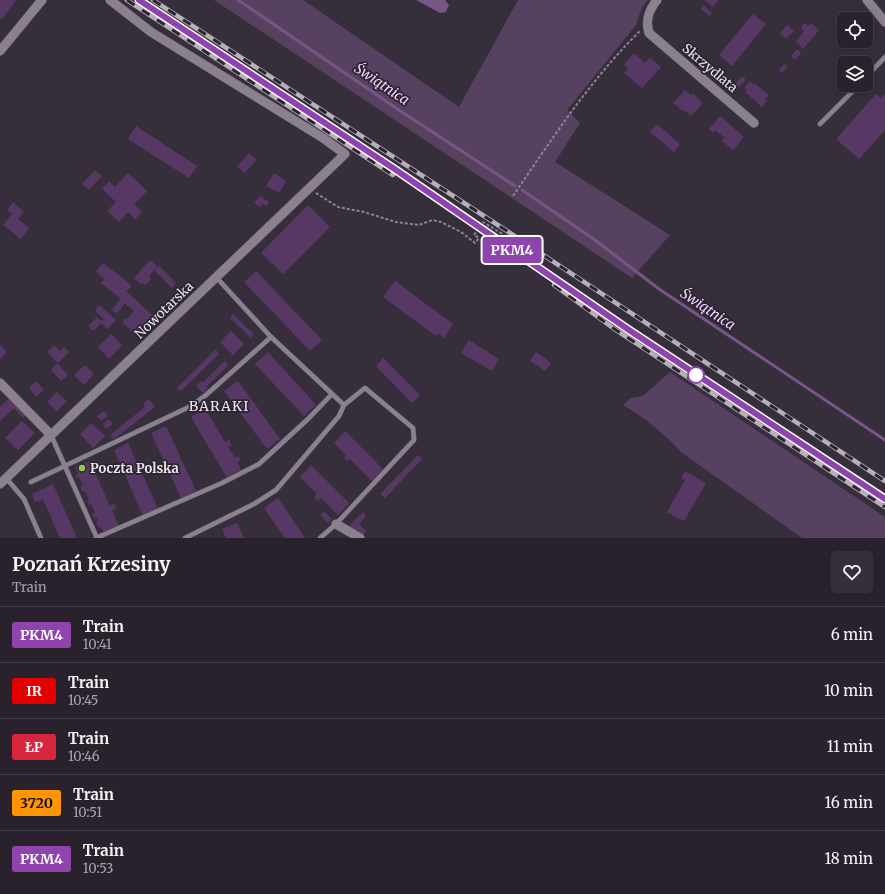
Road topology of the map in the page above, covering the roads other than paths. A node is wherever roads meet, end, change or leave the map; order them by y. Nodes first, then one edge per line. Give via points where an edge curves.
1 (42, 0) edge
2 (110, 0) edge
3 (657, 0) edge
4 (867, 0) edge
5 (885, 22) edge
6 (0, 52) edge
7 (885, 57) edge
8 (873, 70) edge
9 (852, 92) edge
10 (754, 123) dead end
11 (820, 124) dead end
12 (216, 277) junction
13 (272, 337) junction
14 (0, 383) edge
15 (332, 394) junction
16 (344, 405) junction
17 (51, 435) junction
18 (64, 466) junction
19 (3, 481) edge
20 (31, 482) dead end
21 (336, 524) junction
22 (41, 538) edge
23 (96, 538) edge
24 (185, 538) edge
25 (320, 538) edge
26 (360, 538) edge

1 - 6 street
2 - 12 street, Nowotarska via 151,32 345,154
3 - 10 street, Skrzydlata via 650,8 647,28
4 - 5 street
7 - 8 lane
9 - 11 lane
12 - 13 lane
12 - 17 street, Nowotarska
13 - 15 lane
13 - 18 lane via 189,407
14 - 17 street
15 - 16 lane
15 - 23 lane via 259,464 222,483
16 - 21 lane via 365,388 413,428 414,440
16 - 24 lane via 339,416 276,490 254,504
17 - 18 lane
17 - 19 street, Nowotarska
18 - 20 lane
18 - 23 lane
19 - 22 lane via 24,499
21 - 25 lane
21 - 26 street

